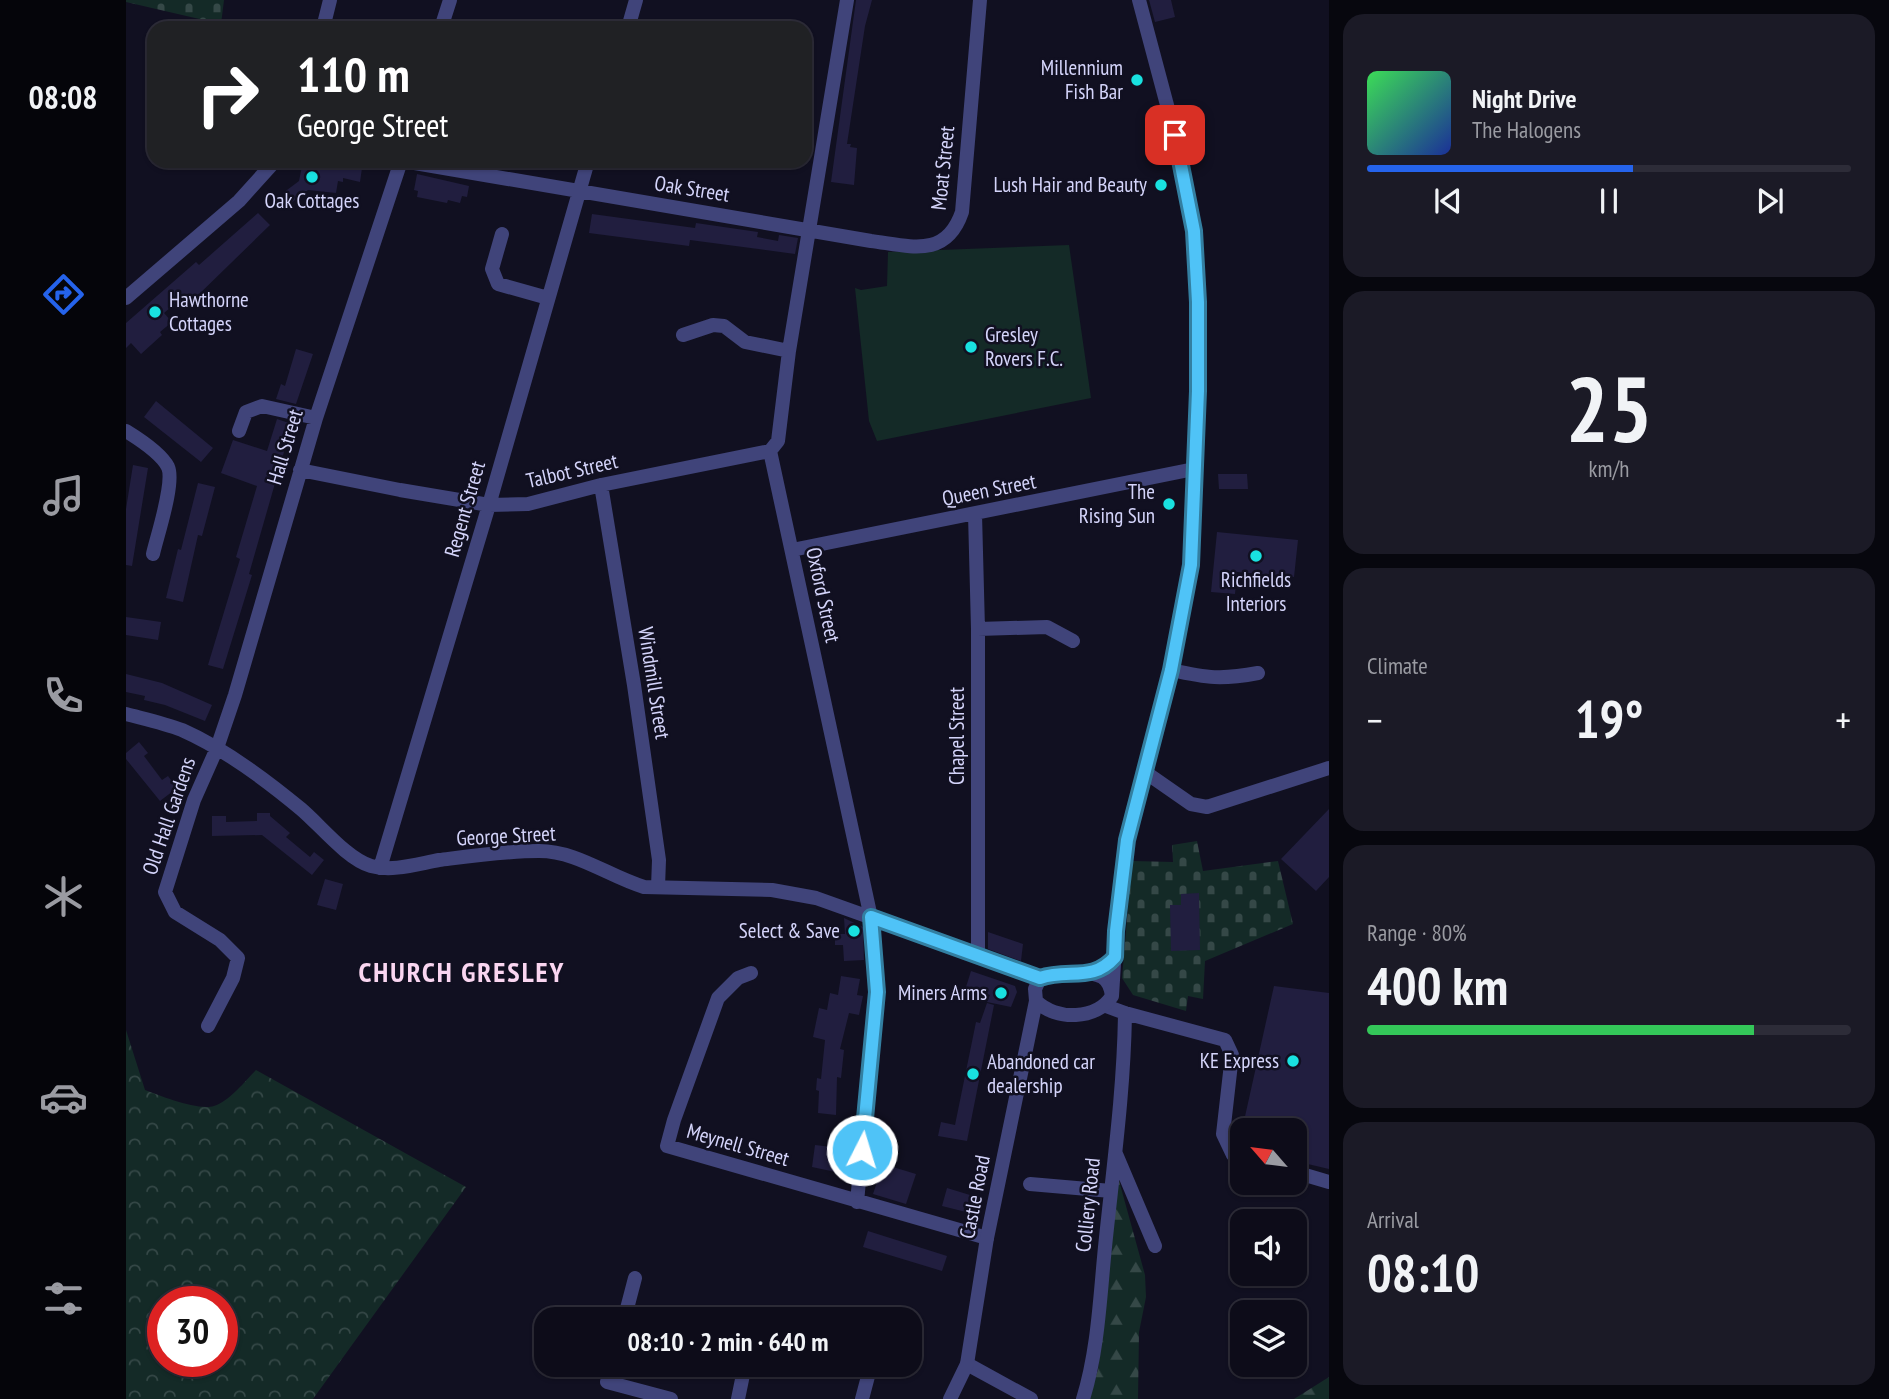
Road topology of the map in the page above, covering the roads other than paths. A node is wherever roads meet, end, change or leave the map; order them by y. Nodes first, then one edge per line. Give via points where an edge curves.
1 (330, 0) edge
2 (450, 0) edge
3 (636, 0) edge
4 (847, 0) edge
5 (980, 0) edge
6 (1139, 0) edge
7 (325, 21) edge
8 (443, 21) edge
9 (630, 21) edge
10 (269, 168) edge
11 (400, 168) edge
12 (441, 168) edge
13 (586, 168) edge
14 (579, 193) junction
15 (809, 229) junction
16 (502, 234) dead end
17 (126, 298) edge
18 (548, 298) junction
19 (683, 335) dead end
20 (789, 351) junction
21 (316, 418) junction
22 (126, 431) edge
23 (239, 431) dead end
24 (769, 452) junction
25 (1194, 469) junction
26 (300, 470) junction
27 (601, 485) junction
28 (489, 505) junction
29 (975, 514) junction
30 (792, 550) junction
31 (153, 554) dead end
32 (978, 629) junction
33 (1073, 641) dead end
34 (1171, 670) junction
35 (1258, 673) dead end
36 (126, 714) edge
37 (217, 748) junction
38 (1329, 768) edge
39 (1145, 772) junction
40 (380, 868) junction
41 (658, 887) junction
42 (871, 917) junction
43 (978, 957) junction
44 (1115, 957) junction
45 (751, 973) dead end
46 (1090, 974) junction
47 (1040, 978) junction
48 (1109, 1001) junction
49 (1037, 1002) junction
50 (1125, 1013) junction
51 (208, 1026) dead end
52 (1230, 1148) edge
53 (1115, 1151) junction
54 (1307, 1176) edge
55 (1329, 1182) edge
56 (1030, 1184) dead end
57 (1111, 1191) junction
58 (857, 1202) junction
59 (987, 1238) junction
60 (1155, 1246) dead end
61 (635, 1278) dead end
62 (627, 1307) edge
63 (967, 1364) junction
64 (608, 1377) edge
65 (743, 1377) edge
66 (868, 1377) edge
67 (671, 1399) edge
68 (738, 1399) edge
69 (862, 1399) edge
70 (950, 1399) edge
71 (1031, 1399) edge
72 (1083, 1399) edge

1 - 7 street
2 - 8 street
3 - 9 street
4 - 15 street
5 - 15 street, Moat Street via 962,212 952,235 942,242 907,246
6 - 25 street via 1175,135 1194,231 1199,348
10 - 17 street via 239,201
11 - 21 street, Hall Street
12 - 14 street, Oak Street
13 - 14 street, Regent Street
14 - 15 street, Oak Street
14 - 18 street, Regent Street
15 - 20 street
16 - 18 street via 492,269 498,284
18 - 28 street, Regent Street
19 - 20 street via 724,326 745,342
20 - 24 street via 778,441
21 - 23 street via 262,407 246,412
21 - 26 street, Hall Street
22 - 31 street via 169,469
24 - 27 street, Talbot Street
24 - 30 street, Oxford Street
25 - 29 street, Queen Street
25 - 34 street via 1191,565
26 - 28 street, Talbot Street
26 - 37 street, Hall Street
27 - 28 street, Talbot Street via 528,504
27 - 41 street, Windmill Street via 659,860
28 - 40 street, Regent Street
29 - 30 street, Queen Street
29 - 32 street, Chapel Street
30 - 42 street, Oxford Street
32 - 33 street via 1047,627
32 - 43 street, Chapel Street
34 - 35 street via 1226,679
34 - 39 street
36 - 37 street via 180,729
37 - 40 street via 277,790 361,862
37 - 51 street, Old Hall Gardens via 194,800 165,892 175,912 220,940 238,958
38 - 39 street via 1207,807 1191,804
39 - 44 street via 1127,840
40 - 41 street, George Street via 539,851 567,854 625,881
41 - 42 street, George Street via 772,890 816,898
42 - 43 street, George Street
42 - 58 street, Oxford Street via 877,992
43 - 47 street, George Street
44 - 46 street
44 - 48 street
45 - 58 street, Meynell Street via 738,978 718,998 667,1146
46 - 47 street
46 - 48 street via 1102,977 1110,986
47 - 49 street, Castle Road via 1035,989
48 - 49 street via 1077,1016 1044,1009
48 - 50 street
49 - 59 street, Castle Road
50 - 52 street via 1225,1040 1232,1055 1223,1133
50 - 53 street, Colliery Road
53 - 57 street, Colliery Road
53 - 60 street
54 - 55 street
56 - 57 street
57 - 72 street, Colliery Road via 1090,1375
58 - 59 street, Meynell Street
59 - 63 street, Castle Road
61 - 62 street
63 - 70 street, Castle Road
63 - 71 street
64 - 67 street via 607,1382
65 - 68 street
66 - 69 street

